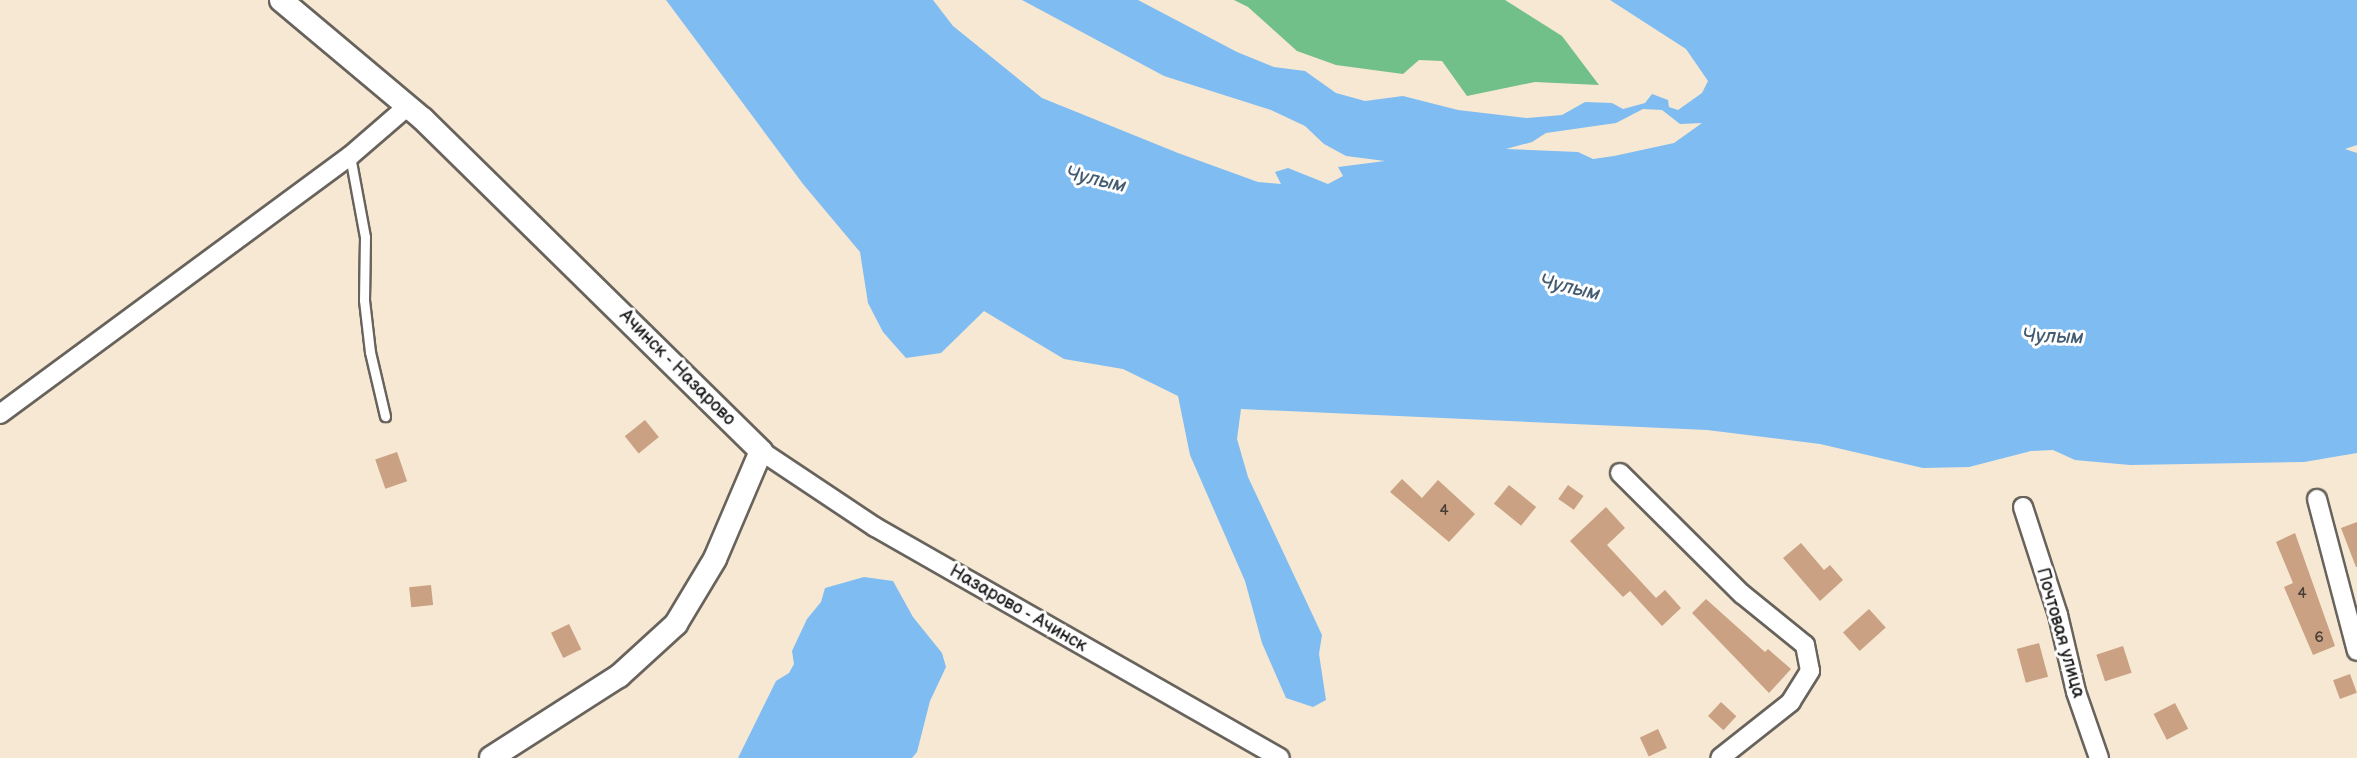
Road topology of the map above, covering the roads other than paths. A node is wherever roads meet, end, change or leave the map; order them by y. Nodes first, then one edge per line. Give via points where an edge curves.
1 (281, 0) edge
2 (408, 106) junction
3 (350, 156) junction
4 (0, 414) edge
5 (385, 416) dead end
6 (761, 451) junction
7 (1620, 473) dead end
8 (2317, 499) dead end
9 (2023, 507) dead end
10 (2357, 651) edge
11 (491, 758) edge
12 (1280, 758) edge
13 (1720, 758) edge
14 (2100, 758) edge

1 - 2 street, Ачинск - Назарово
2 - 3 street
2 - 6 street, Ачинск - Назарово
3 - 4 street
3 - 5 lane via 365,237 364,300 370,352
6 - 11 street via 715,559 676,624 619,676
6 - 12 street, Назарово - Ачинск via 875,526
7 - 13 street via 1742,594 1805,645 1810,671 1791,702
8 - 10 street
9 - 14 street, Почтовая улица via 2058,615 2076,692

